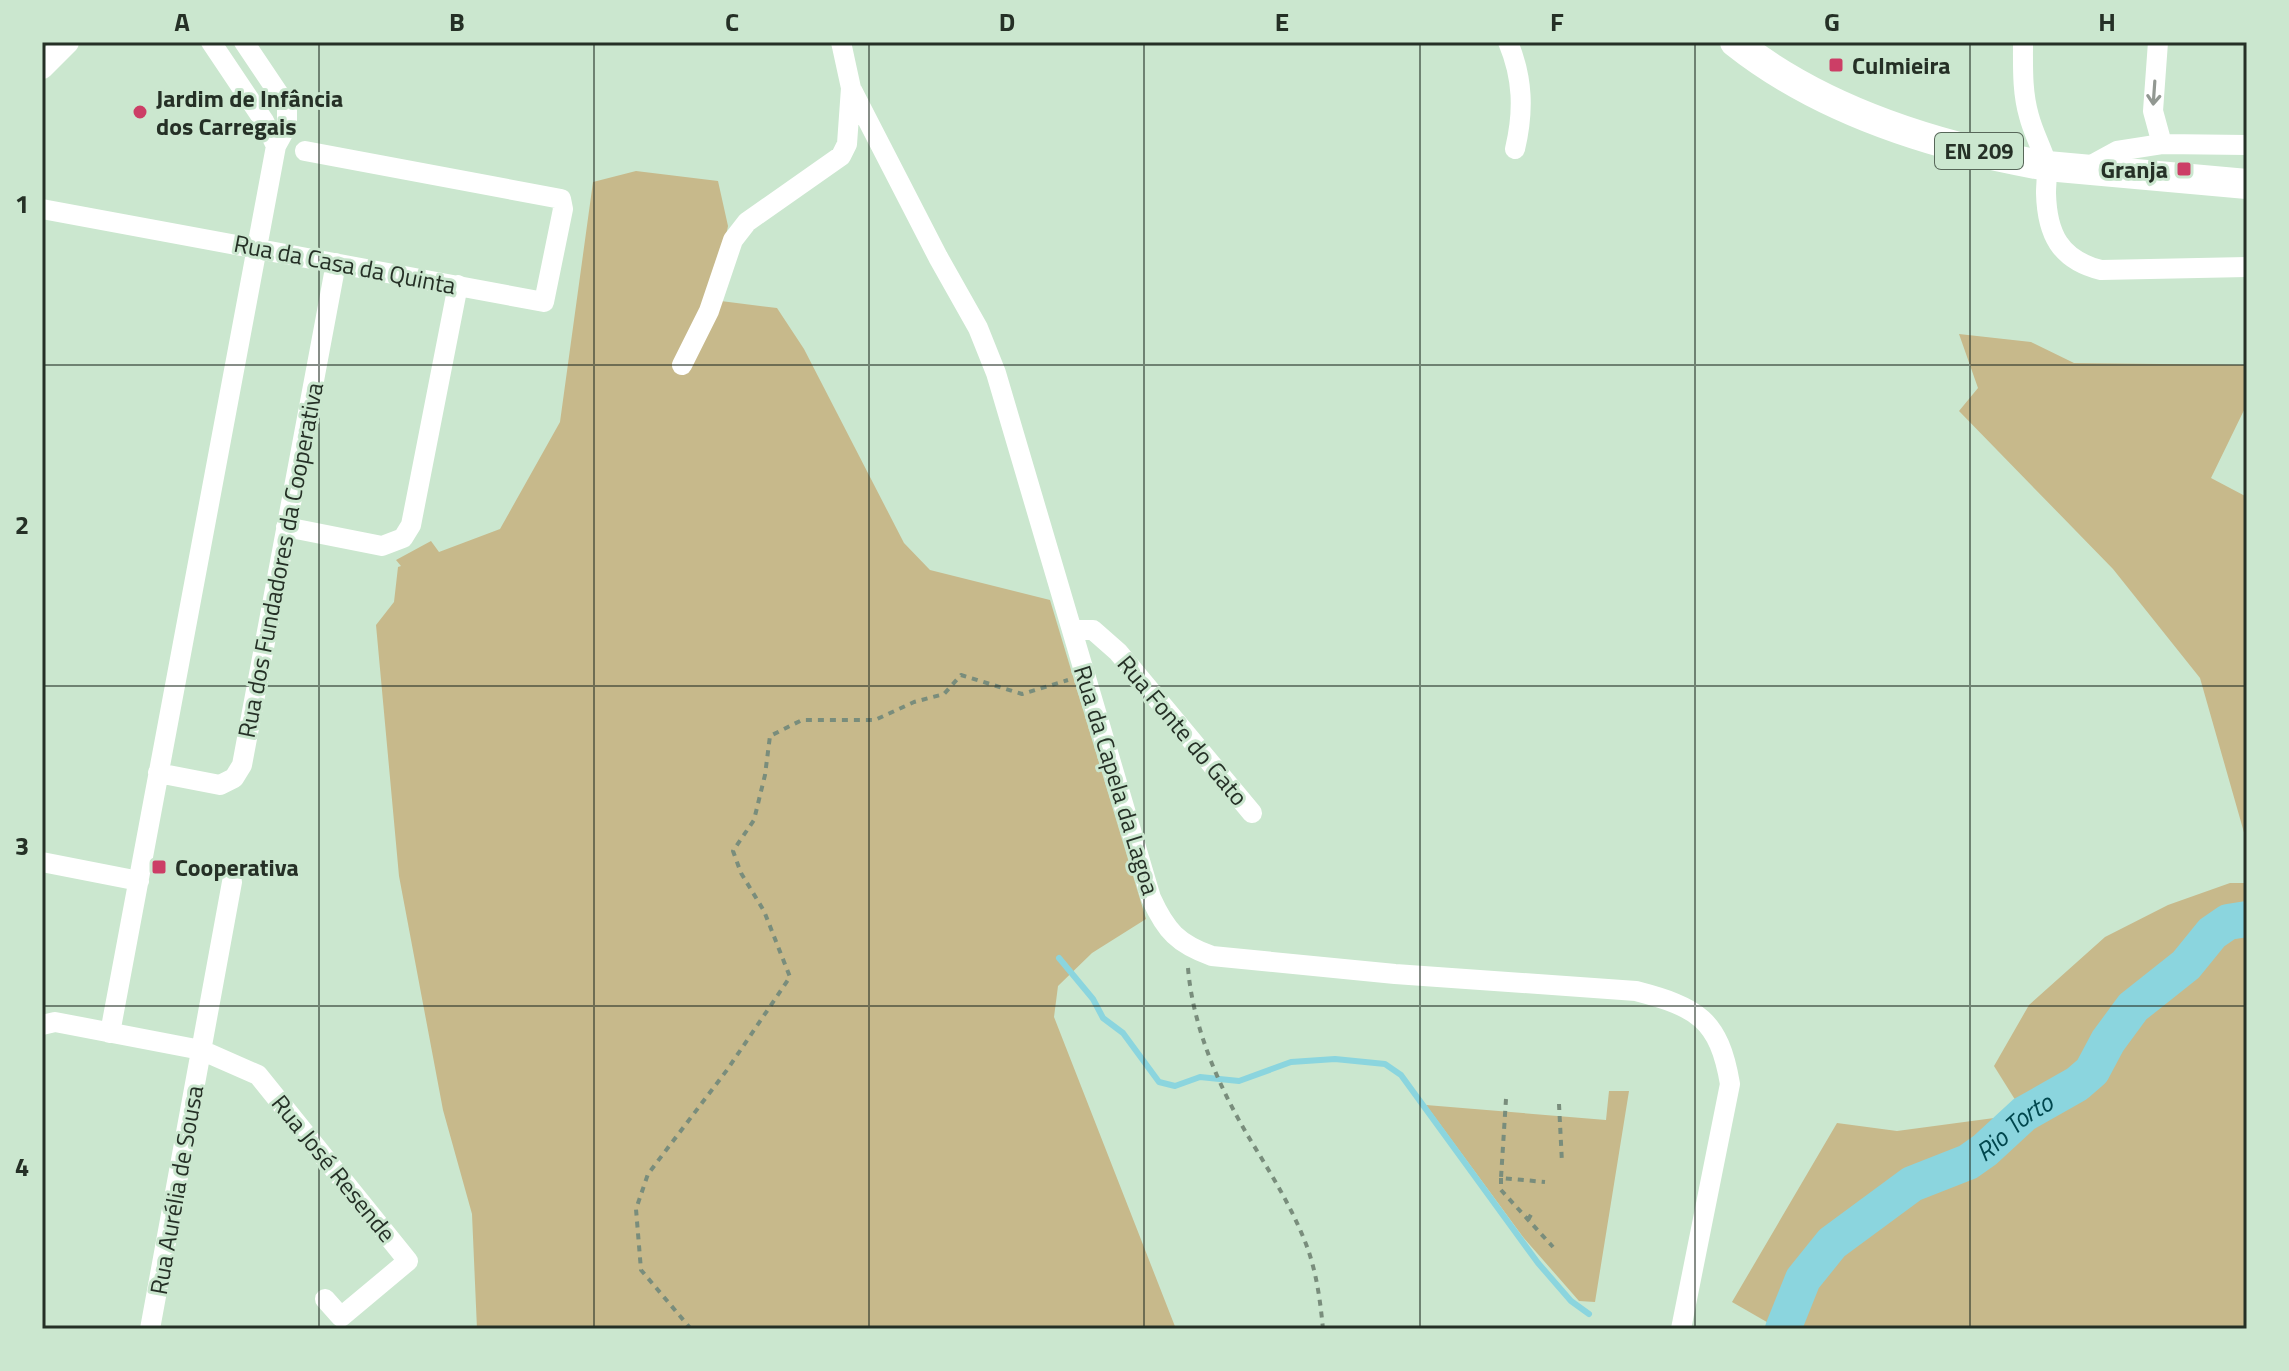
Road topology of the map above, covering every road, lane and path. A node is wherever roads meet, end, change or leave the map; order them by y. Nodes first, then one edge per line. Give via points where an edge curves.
1 (67, 42) edge
2 (211, 42) edge
3 (244, 42) edge
4 (841, 42) edge
5 (1508, 42) edge
6 (1735, 42) edge
7 (2023, 42) edge
8 (2158, 42) edge
9 (42, 67) edge
10 (267, 77) junction
11 (851, 88) junction
12 (244, 91) junction
13 (2162, 144) junction
14 (2247, 145) edge
15 (276, 146) junction
16 (1515, 149) dead end
17 (305, 151) dead end
18 (2047, 166) junction
19 (2083, 169) junction
20 (2247, 184) edge
21 (42, 209) edge
22 (257, 247) junction
23 (336, 263) junction
24 (2247, 267) edge
25 (458, 285) junction
26 (682, 365) dead end
27 (286, 527) junction
28 (1072, 630) junction
29 (1085, 675) junction
30 (158, 773) junction
31 (1252, 813) dead end
32 (42, 862) edge
33 (139, 881) junction
34 (232, 882) dead end
35 (1190, 948) junction
36 (42, 1025) edge
37 (110, 1033) junction
38 (201, 1050) junction
39 (1506, 1099) dead end
40 (1559, 1104) dead end
41 (1562, 1163) dead end
42 (1501, 1178) junction
43 (1545, 1182) dead end
44 (1533, 1211) dead end
45 (1528, 1220) junction
46 (1553, 1247) dead end
47 (325, 1299) dead end
48 (155, 1328) edge
49 (691, 1329) edge
50 (1323, 1329) edge
51 (1681, 1329) edge

1 - 9 street
2 - 12 street
3 - 10 street
4 - 11 street, Rua da Capela da Lagoa
5 - 16 street via 1522,85
6 - 18 main road, EN 209 via 1826,100 1924,137
7 - 18 street, EN 209 via 2028,115
8 -> 13 street via 2153,111
10 - 12 street
10 - 15 street via 287,106 287,126
11 - 26 street via 847,144 841,156 747,222 733,240 709,311
11 - 28 street, Rua da Capela da Lagoa via 978,328
12 - 15 street
13 - 14 street
13 - 19 street via 2117,151
15 - 22 street
17 - 25 street, Rua da Casa da Quinta via 561,199 544,302
18 - 19 main road, EN 209
18 - 24 street via 2052,232 2085,266 2120,271
19 - 20 main road, EN 209
21 - 22 street, Rua da Casa da Quinta
22 - 23 street, Rua da Casa da Quinta
22 - 30 street
23 - 25 street, Rua da Casa da Quinta
23 - 27 street, Rua dos Fundadores da Cooperativa
25 - 27 street via 411,525 403,538 382,546
27 - 30 street, Rua dos Fundadores da Cooperativa via 242,765 234,778 220,785
28 - 29 street, Rua da Capela da Lagoa
28 - 31 street, Rua Fonte do Gato via 1093,630 1111,645
29 - 35 street, Rua da Capela da Lagoa via 1151,898 1166,926
29 - 49 path via 1022,694 961,675 944,694 875,720 802,720 770,736 754,820 733,851 790,977 648,1174 636,1209 641,1270
30 - 33 street
32 - 33 street
33 - 37 street
34 - 38 street, Rua Aurélia de Sousa
35 - 50 path via 1191,1001 1217,1074 1304,1238 1316,1273
35 - 51 street via 1227,958 1636,991 1674,1001 1698,1015 1715,1034 1730,1084
36 - 37 street via 55,1022
37 - 38 street
38 - 47 street, Rua José Resende via 258,1075 408,1261 341,1317
38 - 48 street, Rua Aurélia de Sousa
39 - 42 path
40 - 41 path
42 - 43 path
42 - 45 path via 1501,1190
44 - 45 path
45 - 46 path

